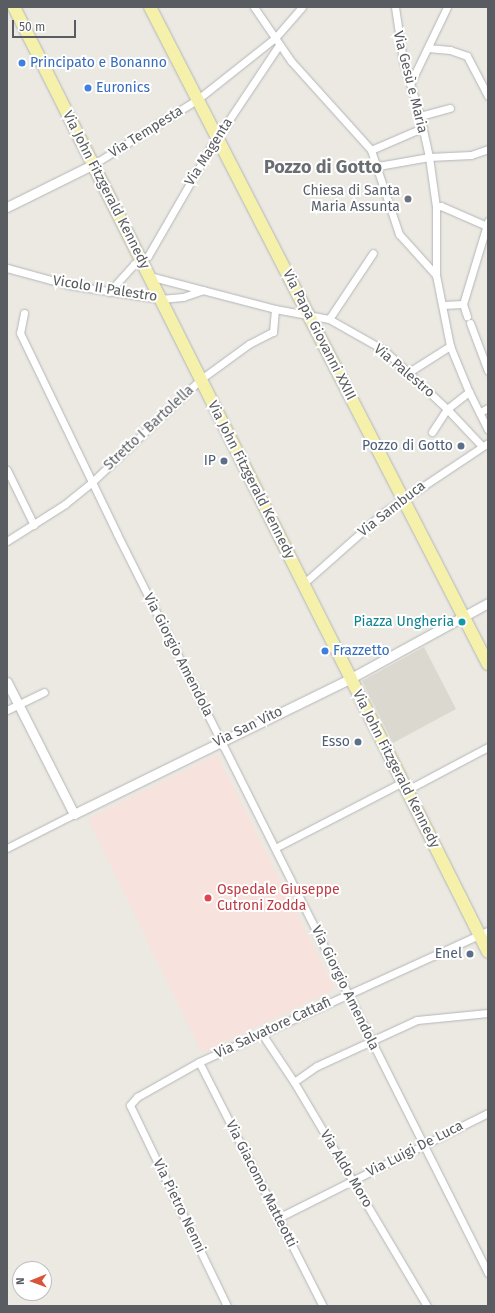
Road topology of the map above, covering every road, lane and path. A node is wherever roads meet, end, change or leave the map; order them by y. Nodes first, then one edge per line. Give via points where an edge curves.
1 (14, 7) edge
2 (150, 7) edge
3 (254, 7) edge
4 (302, 7) edge
5 (395, 7) edge
6 (447, 7) edge
7 (277, 42) junction
8 (428, 48) junction
9 (410, 84) junction
10 (488, 96) edge
11 (198, 99) junction
12 (450, 108) dead end
13 (420, 116) junction
14 (422, 128) junction
15 (218, 138) junction
16 (488, 149) edge
17 (371, 150) junction
18 (429, 157) junction
19 (94, 164) junction
20 (378, 166) junction
21 (436, 207) junction
22 (7, 208) edge
23 (487, 223) edge
24 (373, 253) dead end
25 (141, 260) junction
26 (7, 268) edge
27 (436, 275) junction
28 (149, 276) junction
29 (203, 290) junction
30 (109, 292) junction
31 (160, 299) junction
32 (463, 304) junction
33 (443, 305) junction
34 (275, 309) junction
35 (24, 313) dead end
36 (309, 315) junction
37 (467, 316) dead end
38 (329, 318) junction
39 (470, 323) dead end
40 (450, 346) junction
41 (488, 371) edge
42 (409, 372) junction
43 (201, 380) junction
44 (468, 392) junction
45 (488, 408) edge
46 (447, 409) junction
47 (480, 412) junction
48 (488, 430) edge
49 (432, 432) dead end
50 (485, 444) edge
51 (7, 470) edge
52 (92, 482) junction
53 (402, 498) junction
54 (34, 525) junction
55 (7, 541) edge
56 (303, 584) junction
57 (488, 603) edge
58 (464, 616) junction
59 (488, 664) edge
60 (351, 678) junction
61 (7, 682) edge
62 (44, 692) dead end
63 (19, 705) junction
64 (7, 710) edge
65 (221, 740) junction
66 (488, 747) edge
67 (405, 786) junction
68 (74, 814) junction
69 (7, 848) edge
70 (274, 848) junction
71 (484, 934) edge
72 (488, 952) edge
73 (348, 994) junction
74 (488, 1013) edge
75 (262, 1034) junction
76 (371, 1042) junction
77 (198, 1062) junction
78 (294, 1082) junction
79 (130, 1105) joint
80 (488, 1113) edge
81 (423, 1144) junction
82 (352, 1180) junction
83 (278, 1218) junction
84 (488, 1273) edge
85 (227, 1306) edge
86 (323, 1306) edge
87 (427, 1306) edge

1 - 19 main road, Via John Fitzgerald Kennedy
2 - 11 main road, Via Papa Giovanni XXIII
3 - 7 street
4 - 7 street
5 - 9 street, Via Gesù e Maria via 401,52
6 - 8 street
7 - 11 street, Via Tempesta
7 - 15 street, Via Magenta
7 - 17 street
8 - 9 street
8 - 10 street via 450,50 467,56
9 - 13 street, Via Gesù e Maria
11 - 15 main road, Via Papa Giovanni XXIII
11 - 19 street, Via Tempesta
12 - 13 street
13 - 14 street, Via Gesù e Maria
14 - 17 street
14 - 18 street, Via Gesù e Maria
15 - 25 street, Via Magenta via 148,256
15 - 36 main road, Via Papa Giovanni XXIII
16 - 18 street via 471,155
17 - 20 street
18 - 20 street
18 - 21 street, Via Gesù e Maria
19 - 22 street, Via Tempesta
19 - 25 main road, Via John Fitzgerald Kennedy
20 - 27 street via 399,234
21 - 23 street via 441,206
21 - 27 street, Via Gesù e Maria
23 - 32 street
24 - 38 street
25 - 28 main road, Via John Fitzgerald Kennedy
25 - 30 street, Via Magenta via 134,264
26 - 30 street, Vicolo II Palestro via 49,281
27 - 33 street, Via Gesù e Maria
28 - 29 street, Via Palestro
28 - 31 main road, Via John Fitzgerald Kennedy
29 - 31 street, Vicolo II Palestro via 183,298
29 - 34 street, Via Palestro
30 - 31 street, Vicolo II Palestro
31 - 43 main road, Via John Fitzgerald Kennedy
32 - 33 street
32 - 37 street
33 - 40 street, Via Gesù e Maria
34 - 36 street, Via Palestro
34 - 43 street, Stretto I Bartolella via 273,332 249,344
35 - 52 street, Via Giorgio Amendola via 20,333
36 - 38 street, Via Palestro
36 - 53 main road, Via Papa Giovanni XXIII
38 - 42 street, Via Palestro via 384,350
39 - 41 street
40 - 42 street
40 - 44 street, Via Gesù e Maria
42 - 46 street, Via Palestro
43 - 52 street, Stretto I Bartolella
43 - 56 main road, Via John Fitzgerald Kennedy
44 - 46 street
44 - 47 street, Via Gesù e Maria
45 - 47 street
46 - 49 street
46 - 50 street, Via Palestro
47 - 48 street, Via Gesù e Maria
50 - 53 street, Via Sambuca
51 - 54 street
52 - 54 street, Stretto I Bartolella
52 - 65 street, Via Giorgio Amendola
53 - 56 street, Via Sambuca
53 - 58 main road, Via Papa Giovanni XXIII
54 - 55 street, Stretto I Bartolella
56 - 60 main road, Via John Fitzgerald Kennedy
57 - 58 street, Via San Vito
58 - 59 main road, Via Papa Giovanni XXIII
58 - 60 street, Via San Vito
60 - 65 street, Via San Vito
60 - 67 main road, Via John Fitzgerald Kennedy
61 - 63 street
62 - 63 street
63 - 64 street
63 - 68 street
65 - 68 street, Via San Vito
65 - 70 street, Via Giorgio Amendola
66 - 67 street
67 - 70 street
67 - 71 main road, Via John Fitzgerald Kennedy
68 - 69 street, Via San Vito
70 - 73 street, Via Giorgio Amendola
71 - 72 main road, Via John Fitzgerald Kennedy
71 - 73 street, Via Salvatore Cattafi
73 - 75 street, Via Salvatore Cattafi
73 - 76 street, Via Giorgio Amendola
74 - 76 street via 465,1013 417,1020
75 - 77 street, Via Salvatore Cattafi
75 - 78 street, Via Aldo Moro
76 - 78 street via 317,1066
76 - 81 street, Via Giorgio Amendola
77 - 79 street, Via Salvatore Cattafi via 137,1097
77 - 83 street, Via Giacomo Matteotti
78 - 82 street, Via Aldo Moro
79 - 85 street, Via Pietro Nenni
80 - 81 street, Via Luigi De Luca
81 - 82 street, Via Luigi De Luca
81 - 84 street, Via Giorgio Amendola
82 - 83 street, Via Luigi De Luca
82 - 87 street, Via Aldo Moro
83 - 86 street, Via Giacomo Matteotti

